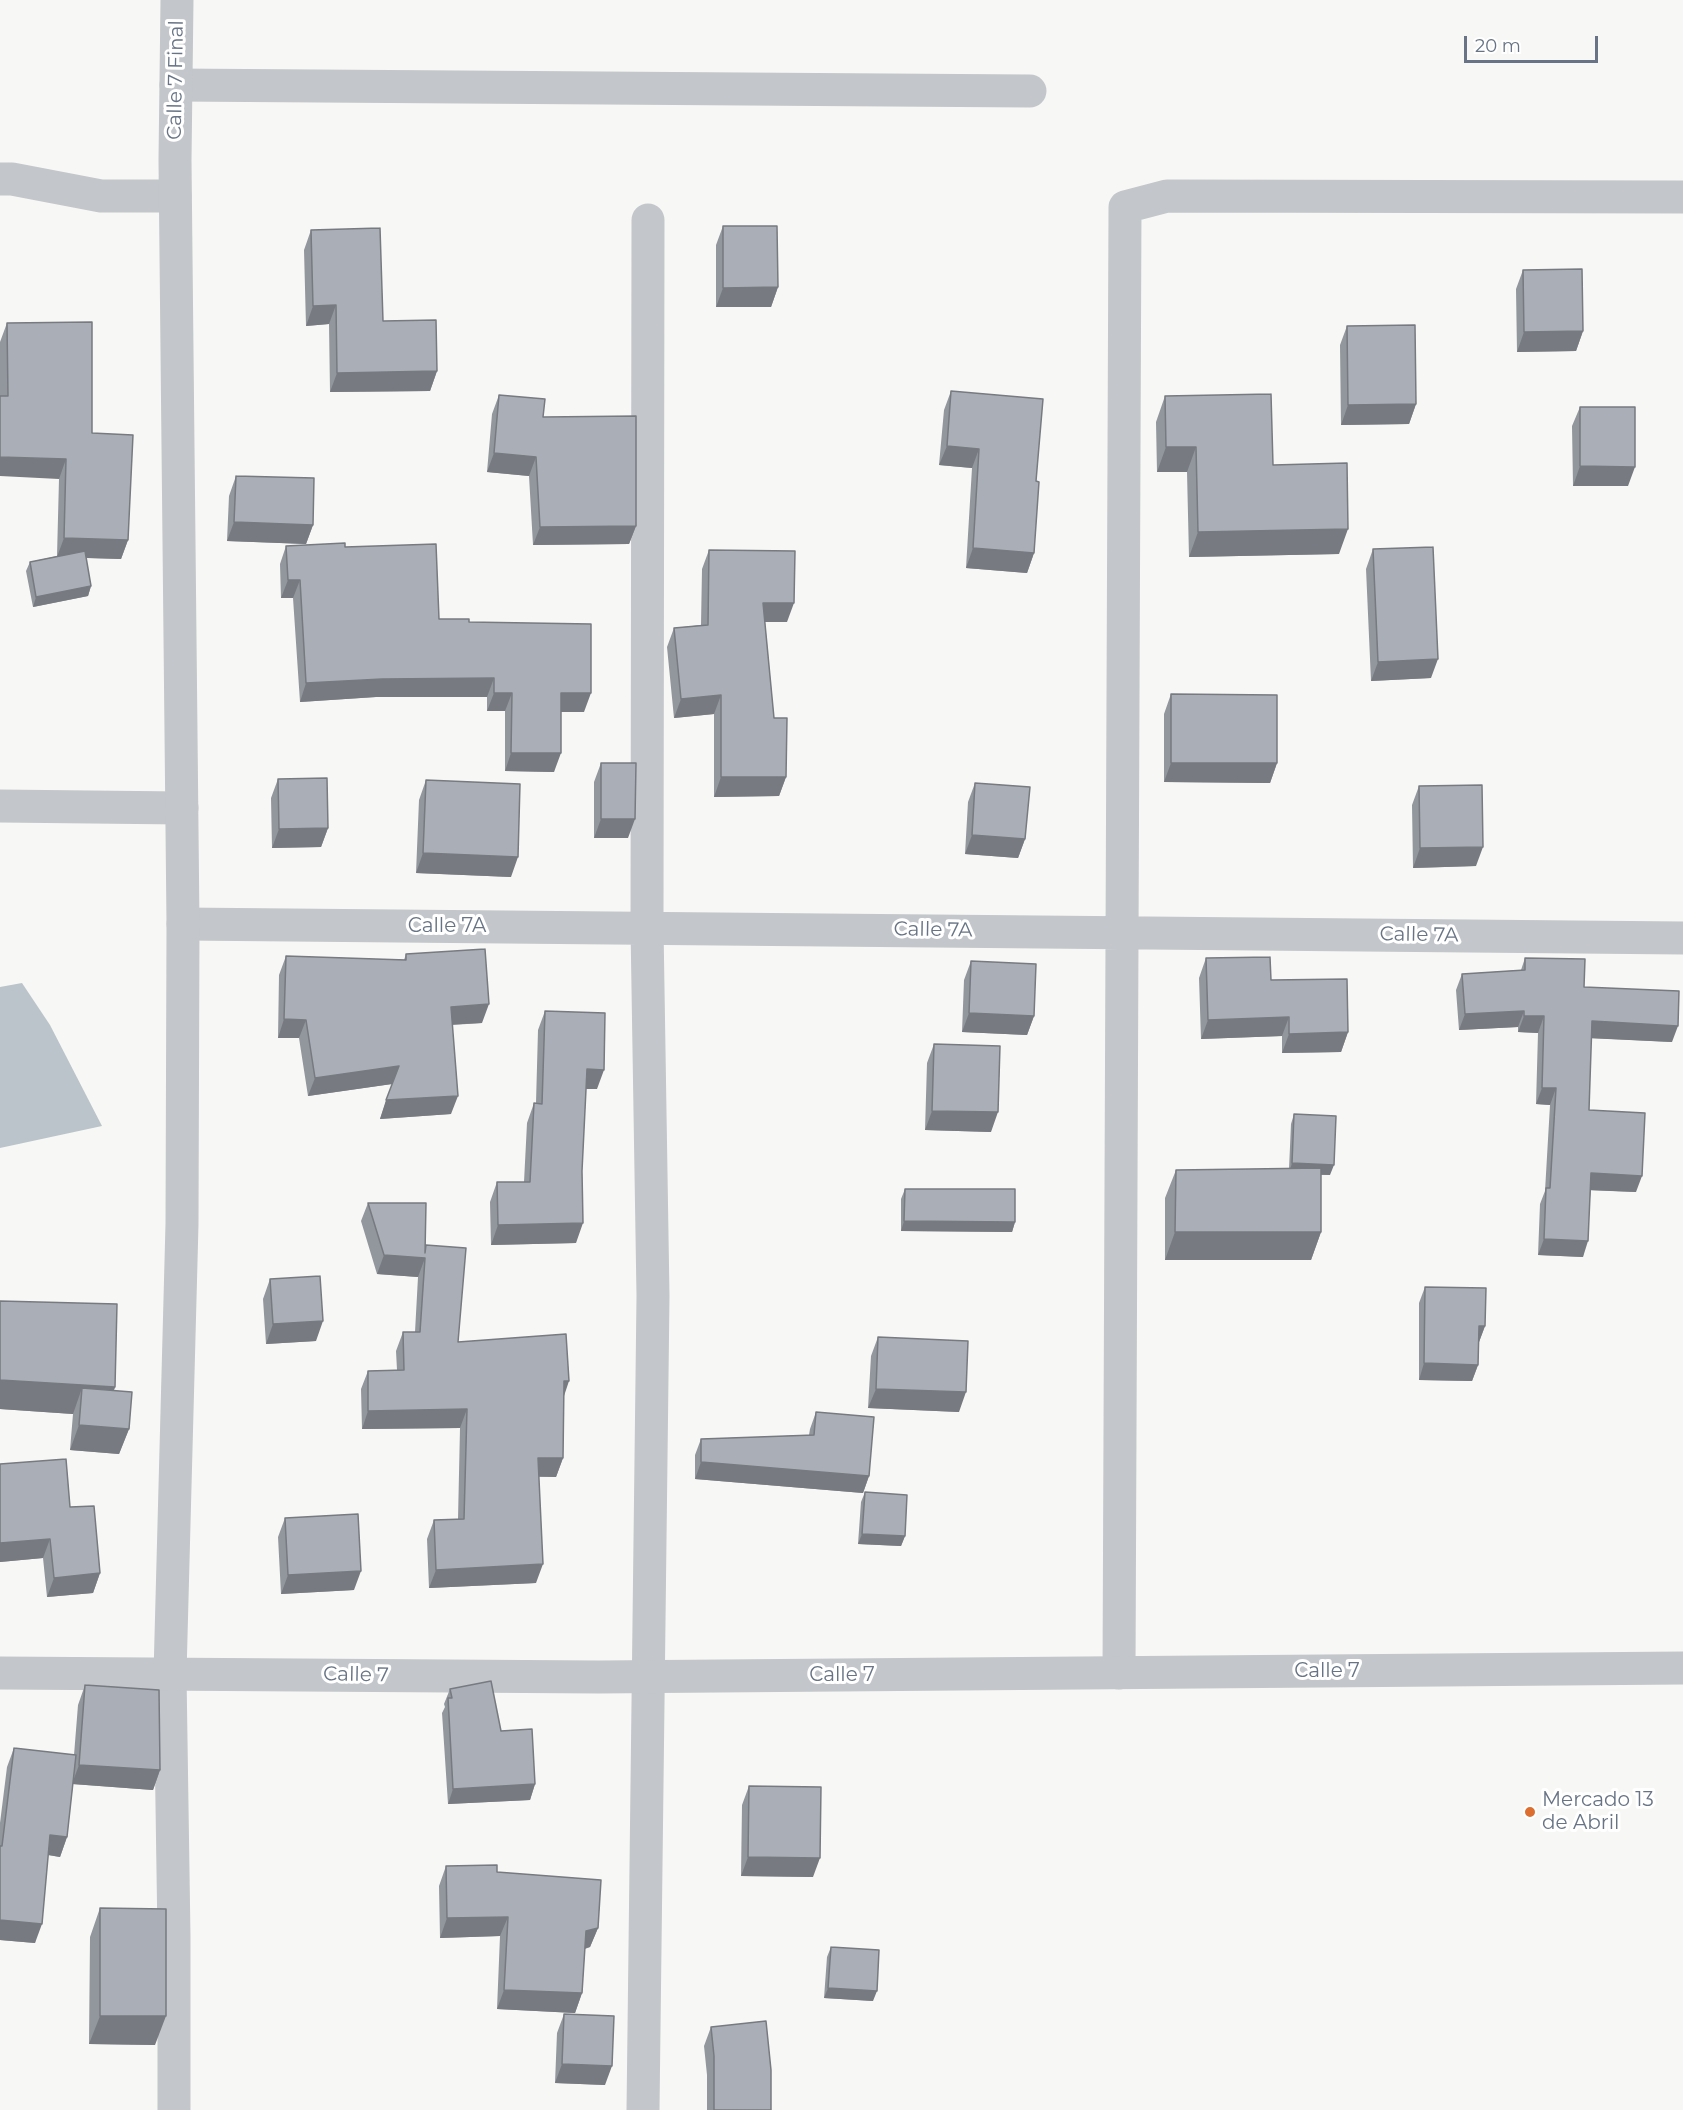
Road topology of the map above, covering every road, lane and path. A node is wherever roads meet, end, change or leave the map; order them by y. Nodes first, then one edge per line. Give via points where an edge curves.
1 (177, 0) edge
2 (176, 85) junction
3 (1030, 90) dead end
4 (0, 179) edge
5 (176, 196) junction
6 (1683, 197) edge
7 (648, 220) dead end
8 (0, 806) edge
9 (182, 808) junction
10 (183, 924) junction
11 (647, 927) junction
12 (1122, 932) junction
13 (1683, 938) edge
14 (1683, 1668) edge
15 (1119, 1673) junction
16 (0, 1674) edge
17 (170, 1674) junction
18 (650, 1677) junction
19 (174, 2110) edge
20 (643, 2110) edge

1 - 2 street, Calle 7 Final
2 - 3 street
2 - 5 street, Calle 7 Final
4 - 5 street via 101,196
5 - 9 street, Calle 7 Final
6 - 12 street via 1167,196 1125,207
7 - 11 street
8 - 9 street
9 - 10 street, Calle 7 Final
10 - 11 street, Calle 7A
10 - 17 street, Calle 7 Final via 182,1224
11 - 12 street, Calle 7A
11 - 18 street via 652,1253
12 - 13 street, Calle 7A
12 - 15 street
14 - 15 street, Calle 7
15 - 18 street, Calle 7
16 - 17 street, Calle 7
17 - 18 street, Calle 7
17 - 19 street, Calle 7 Final
18 - 20 street

